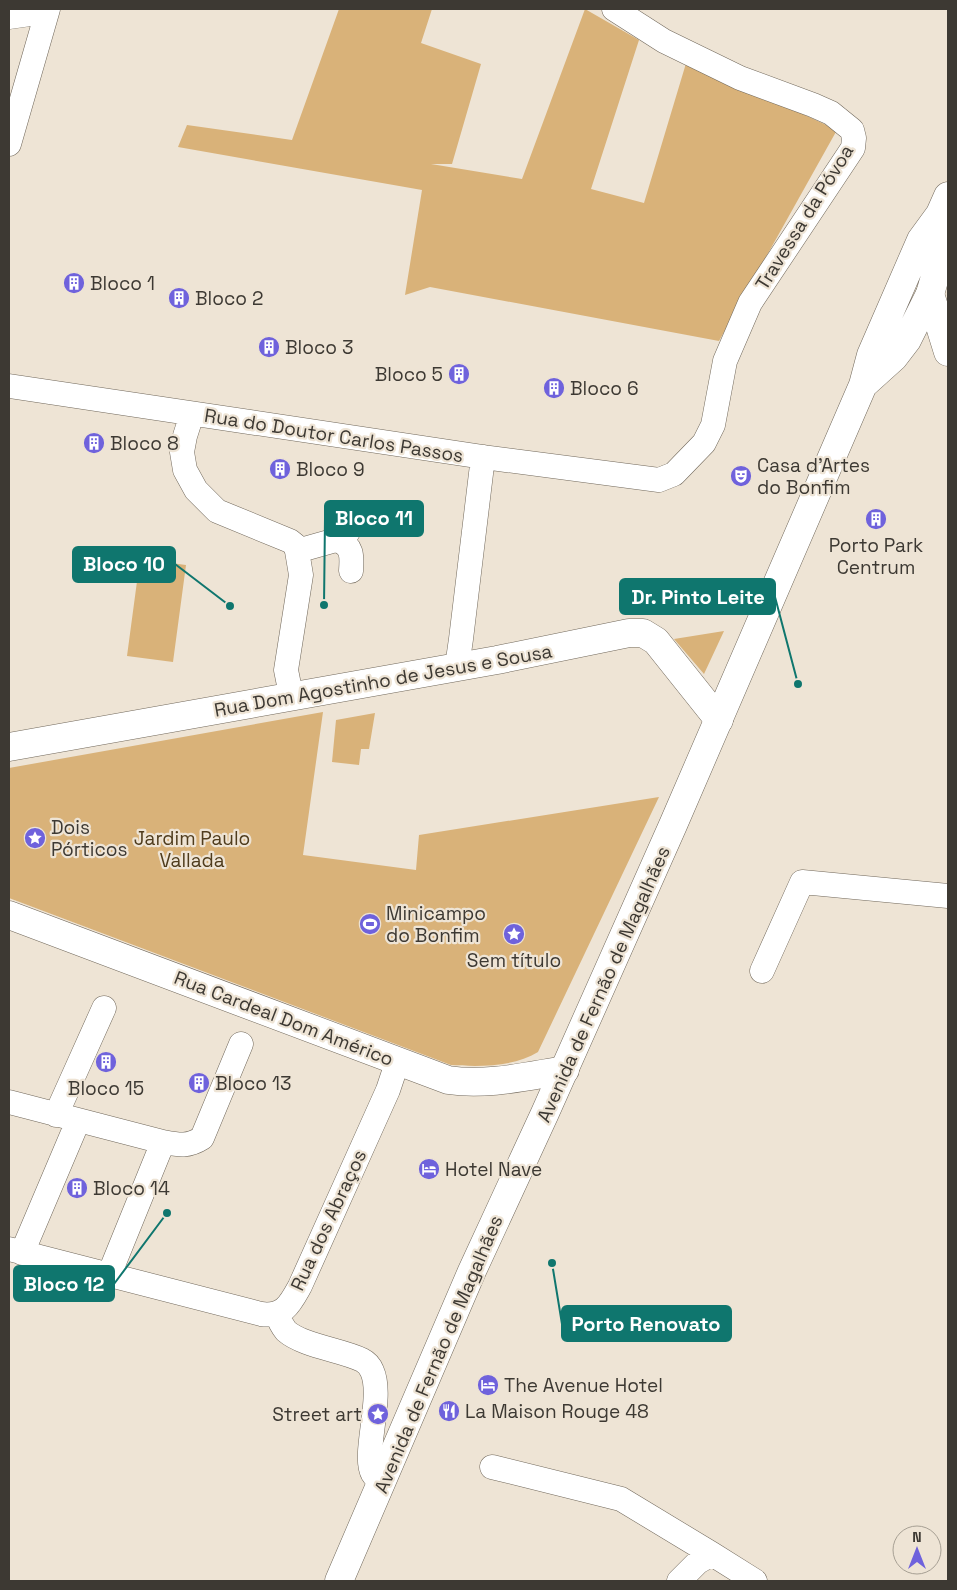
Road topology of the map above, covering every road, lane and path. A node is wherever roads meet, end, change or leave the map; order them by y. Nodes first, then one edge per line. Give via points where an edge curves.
1 (40, 9) edge
2 (48, 9) edge
3 (614, 9) edge
4 (9, 17) edge
5 (9, 144) edge
6 (944, 205) edge
7 (938, 280) edge
8 (948, 352) edge
9 (863, 385) junction
10 (9, 386) edge
11 (192, 414) junction
12 (483, 458) junction
13 (659, 480) joint
14 (350, 518) dead end
15 (337, 540) junction
16 (298, 551) junction
17 (351, 571) dead end
18 (456, 667) junction
19 (294, 696) junction
20 (719, 720) junction
21 (9, 747) edge
22 (948, 896) edge
23 (9, 915) edge
24 (762, 971) dead end
25 (104, 1008) dead end
26 (242, 1044) dead end
27 (398, 1060) junction
28 (565, 1070) junction
29 (9, 1102) edge
30 (67, 1118) junction
31 (163, 1142) junction
32 (15, 1251) edge
33 (109, 1275) junction
34 (277, 1314) junction
35 (492, 1467) dead end
36 (383, 1480) junction
37 (712, 1554) junction
38 (339, 1581) edge
39 (678, 1581) edge
40 (755, 1581) edge

1 - 4 street
2 - 5 street
3 - 13 street, Travessa da Póvoa via 664,41 740,78 831,114 852,130 854,138 853,148 750,302 722,372 713,425 704,443 674,474
6 - 7 main road, Avenida de Fernão de Magalhães via 944,246
6 - 9 main road, Avenida de Fernão de Magalhães via 921,240 871,354
7 - 8 main road
7 - 9 main road, Avenida de Fernão de Magalhães via 907,340 894,357
9 - 20 main road, Avenida de Fernão de Magalhães
10 - 11 street, Rua do Doutor Carlos Passos
11 - 12 street, Rua do Doutor Carlos Passos
11 - 16 street via 182,452 185,470 196,490 217,510 290,541
12 - 13 street, Rua do Doutor Carlos Passos
12 - 18 street
14 - 15 street via 348,532
15 - 16 street
15 - 17 street via 350,549
16 - 19 street via 301,575 286,670
18 - 19 main road, Rua Dom Agostinho de Jesus e Sousa
18 - 20 main road, Rua Dom Agostinho de Jesus e Sousa via 629,633 643,633 656,641
19 - 21 main road, Rua Dom Agostinho de Jesus e Sousa
20 - 28 main road, Avenida de Fernão de Magalhães
22 - 24 street via 802,882
23 - 27 main road, Rua Cardeal Dom Américo
25 - 30 street
26 - 31 street via 202,1138 185,1146
27 - 28 main road, Rua Cardeal Dom Américo via 459,1082 502,1080
27 - 34 street, Rua dos Abraços via 388,1090 300,1286 284,1310
28 - 36 main road, Avenida de Fernão de Magalhães via 472,1271
29 - 30 street
30 - 31 street
30 - 32 street
31 - 33 street
32 - 33 street
33 - 34 street via 261,1314
34 - 36 street via 286,1331 295,1336 368,1364 373,1373 375,1393 370,1461 372,1473
35 - 37 street via 621,1499
36 - 38 main road, Avenida de Fernão de Magalhães
37 - 39 street
37 - 40 street

